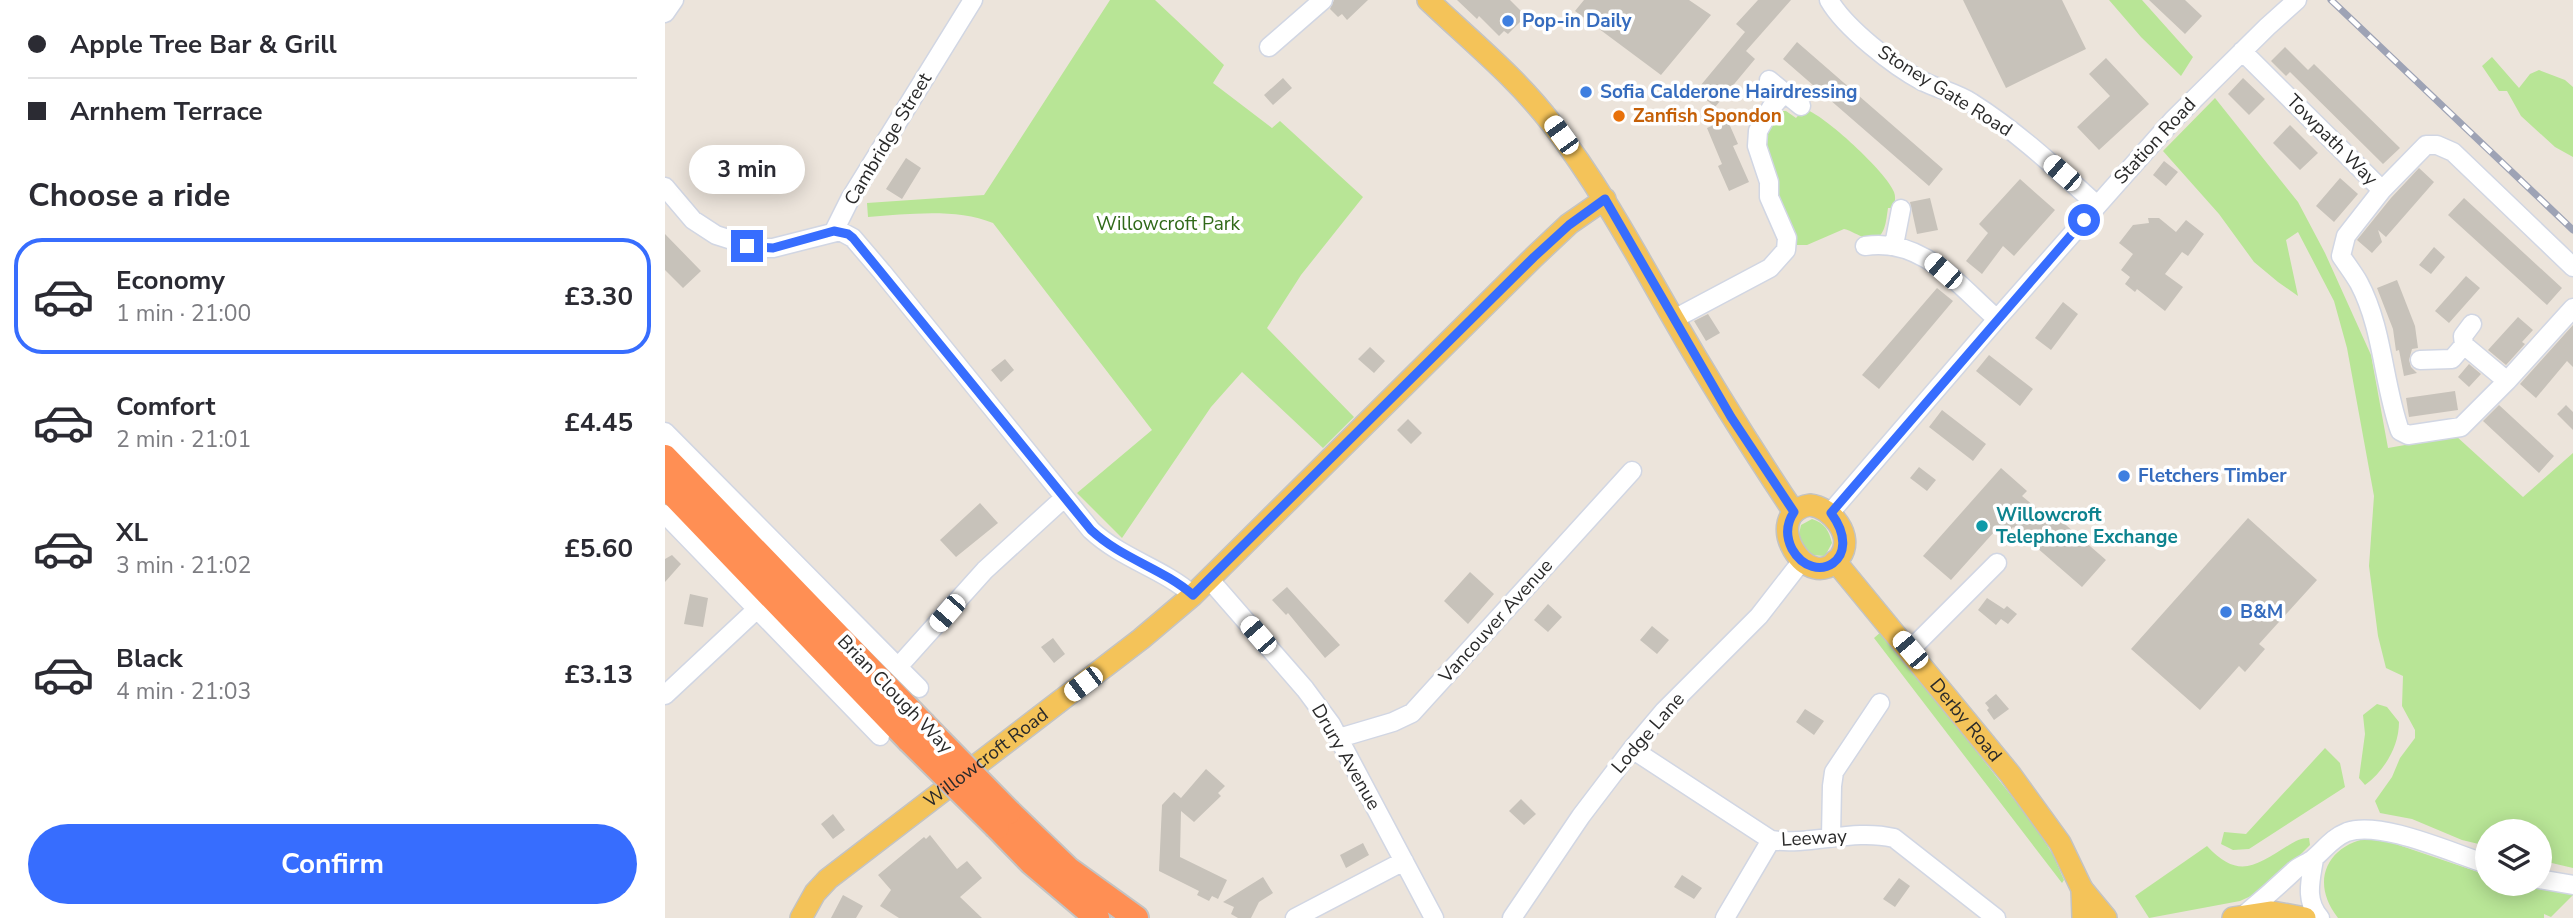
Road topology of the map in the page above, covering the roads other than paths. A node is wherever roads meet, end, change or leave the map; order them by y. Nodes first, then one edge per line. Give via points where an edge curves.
1 (674, 0) edge
2 (973, 0) edge
3 (1323, 0) edge
4 (1428, 0) edge
5 (1829, 0) edge
6 (2297, 0) edge
7 (665, 12) edge
8 (1269, 47) dead end
9 (2242, 51) junction
10 (1769, 80) dead end
11 (1785, 92) junction
12 (1801, 106) dead end
13 (665, 187) edge
14 (2382, 190) junction
15 (1605, 199) junction
16 (2097, 205) junction
17 (1901, 209) dead end
18 (834, 231) junction
19 (1894, 244) junction
20 (1865, 246) dead end
21 (2573, 267) edge
22 (2573, 308) edge
23 (1674, 319) junction
24 (1997, 319) junction
25 (2472, 324) dead end
26 (2463, 345) junction
27 (2420, 360) dead end
28 (2507, 381) junction
29 (665, 432) edge
30 (665, 457) edge
31 (1632, 471) dead end
32 (665, 486) edge
33 (1064, 498) junction
34 (1794, 512) junction
35 (1831, 513) junction
36 (665, 514) edge
37 (1835, 561) junction
38 (1801, 562) junction
39 (1997, 563) dead end
40 (1210, 580) junction
41 (1193, 595) junction
42 (756, 610) junction
43 (1910, 650) junction
44 (898, 667) junction
45 (919, 688) dead end
46 (665, 695) edge
47 (1880, 703) dead end
48 (916, 732) junction
49 (880, 736) dead end
50 (1339, 738) junction
51 (1632, 749) junction
52 (1003, 820) junction
53 (1831, 838) junction
54 (1771, 840) junction
55 (2313, 859) junction
56 (2475, 860) edge
57 (1404, 861) junction
58 (2552, 881) edge
59 (2573, 885) edge
60 (2081, 889) junction
61 (2238, 917) edge
62 (801, 918) edge
63 (1097, 918) edge
64 (1136, 918) edge
65 (1295, 918) edge
66 (1434, 918) edge
67 (1512, 918) edge
68 (1725, 918) edge
69 (1996, 918) edge
70 (2083, 918) edge
71 (2106, 918) edge
72 (2305, 918) edge
73 (2320, 918) edge

1 - 7 street
2 - 18 street, Cambridge Street
3 - 8 street
4 - 15 main road via 1550,121
5 - 16 street, Stoney Gate Road via 1875,48 1920,80 1969,101 2026,141
6 - 9 street, Station Road
9 - 14 street, Towpath Way
9 - 16 street, Station Road
10 - 11 street
11 - 12 street
11 - 23 street via 1758,131 1757,146 1769,197 1787,238 1786,250 1770,268
13 - 18 street via 693,220 747,246 773,248
14 - 21 street via 2426,145 2437,145 2453,152
14 - 28 street, Towpath Way via 2346,236 2340,256 2360,284 2375,326 2400,431 2409,435 2461,426
15 - 23 main road
15 - 40 main road, Willowcroft Road via 1534,257
16 - 24 street, Station Road
17 - 19 street
18 - 33 street, Cambridge Street via 848,234 868,255
19 - 20 street
19 - 24 street via 1925,256
22 - 28 street
23 - 34 main road
24 - 35 street, Station Road
25 - 26 street via 2463,336
26 - 27 street via 2452,359
26 - 28 street
29 - 44 street
30 - 48 highway, Brian Clough Way
31 - 50 street, Vancouver Avenue via 1412,713
32 - 48 highway, Brian Clough Way
33 - 41 street, Cambridge Street via 1102,540 1177,581
33 - 44 street via 985,570
34 - 35 main road via 1810,505
34 - 38 main road via 1788,541
35 - 37 main road via 1843,536 1844,548
36 - 42 street
37 - 38 main road via 1818,567
37 - 43 main road, Derby Road
38 - 51 street, Lodge Lane via 1759,615
39 - 43 street
40 - 41 main road, Willowcroft Road
40 - 50 street, Drury Avenue via 1305,689
41 - 62 main road, Willowcroft Road via 828,879
42 - 46 street
42 - 49 street
43 - 60 main road, Derby Road via 2010,774 2064,850
44 - 45 street
47 - 53 street via 1834,772
48 - 52 highway, Brian Clough Way, bridge
50 - 57 street, Drury Avenue
51 - 54 street, Leeway
51 - 67 street, Lodge Lane
52 - 63 highway, Brian Clough Way via 1031,862
52 - 64 highway, Brian Clough Way
53 - 54 street, Leeway
53 - 69 street, Leeway via 1894,838
54 - 68 street
55 - 56 street via 2331,841 2361,830 2389,832
55 - 61 street
55 - 73 street via 2310,900
57 - 65 street
57 - 66 street, Drury Avenue
58 - 59 street
60 - 70 main road, Derby Road
60 - 71 main road, Derby Road
61 - 72 main road via 2272,912

